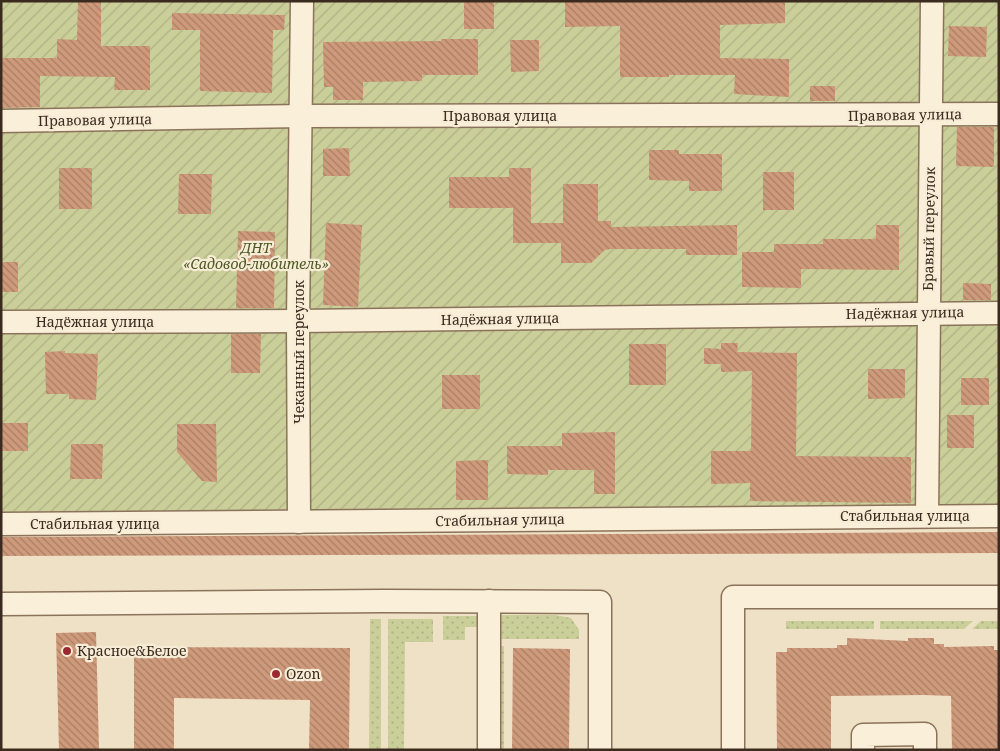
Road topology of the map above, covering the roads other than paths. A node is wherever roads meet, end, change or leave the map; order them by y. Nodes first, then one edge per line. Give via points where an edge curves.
1 (302, 1) edge
2 (932, 1) edge
3 (999, 114) edge
4 (932, 115) junction
5 (302, 116) junction
6 (1, 121) edge
7 (927, 313) junction
8 (999, 313) edge
9 (298, 321) junction
10 (1, 322) edge
11 (927, 516) junction
12 (999, 516) edge
13 (299, 522) junction
14 (1, 524) edge
15 (999, 597) edge
16 (489, 601) junction
17 (1, 604) edge
18 (489, 750) edge
19 (600, 750) edge
20 (733, 750) edge
21 (863, 750) edge
22 (925, 750) edge

1 - 5 street, Чеканный переулок
2 - 4 street, Бравый переулок
3 - 4 street, Правовая улица
4 - 5 street, Правовая улица
4 - 7 street, Бравый переулок
5 - 6 street, Правовая улица
5 - 9 street, Чеканный переулок
7 - 8 street, Надёжная улица
7 - 9 street, Надёжная улица
7 - 11 street, Бравый переулок
9 - 10 street, Надёжная улица
9 - 13 street, Чеканный переулок
11 - 12 street, Стабильная улица
11 - 13 street, Стабильная улица
13 - 14 street, Стабильная улица
15 - 20 street via 733,598
16 - 17 street
16 - 18 street
16 - 19 street via 600,602
21 - 22 street via 863,735 925,734

